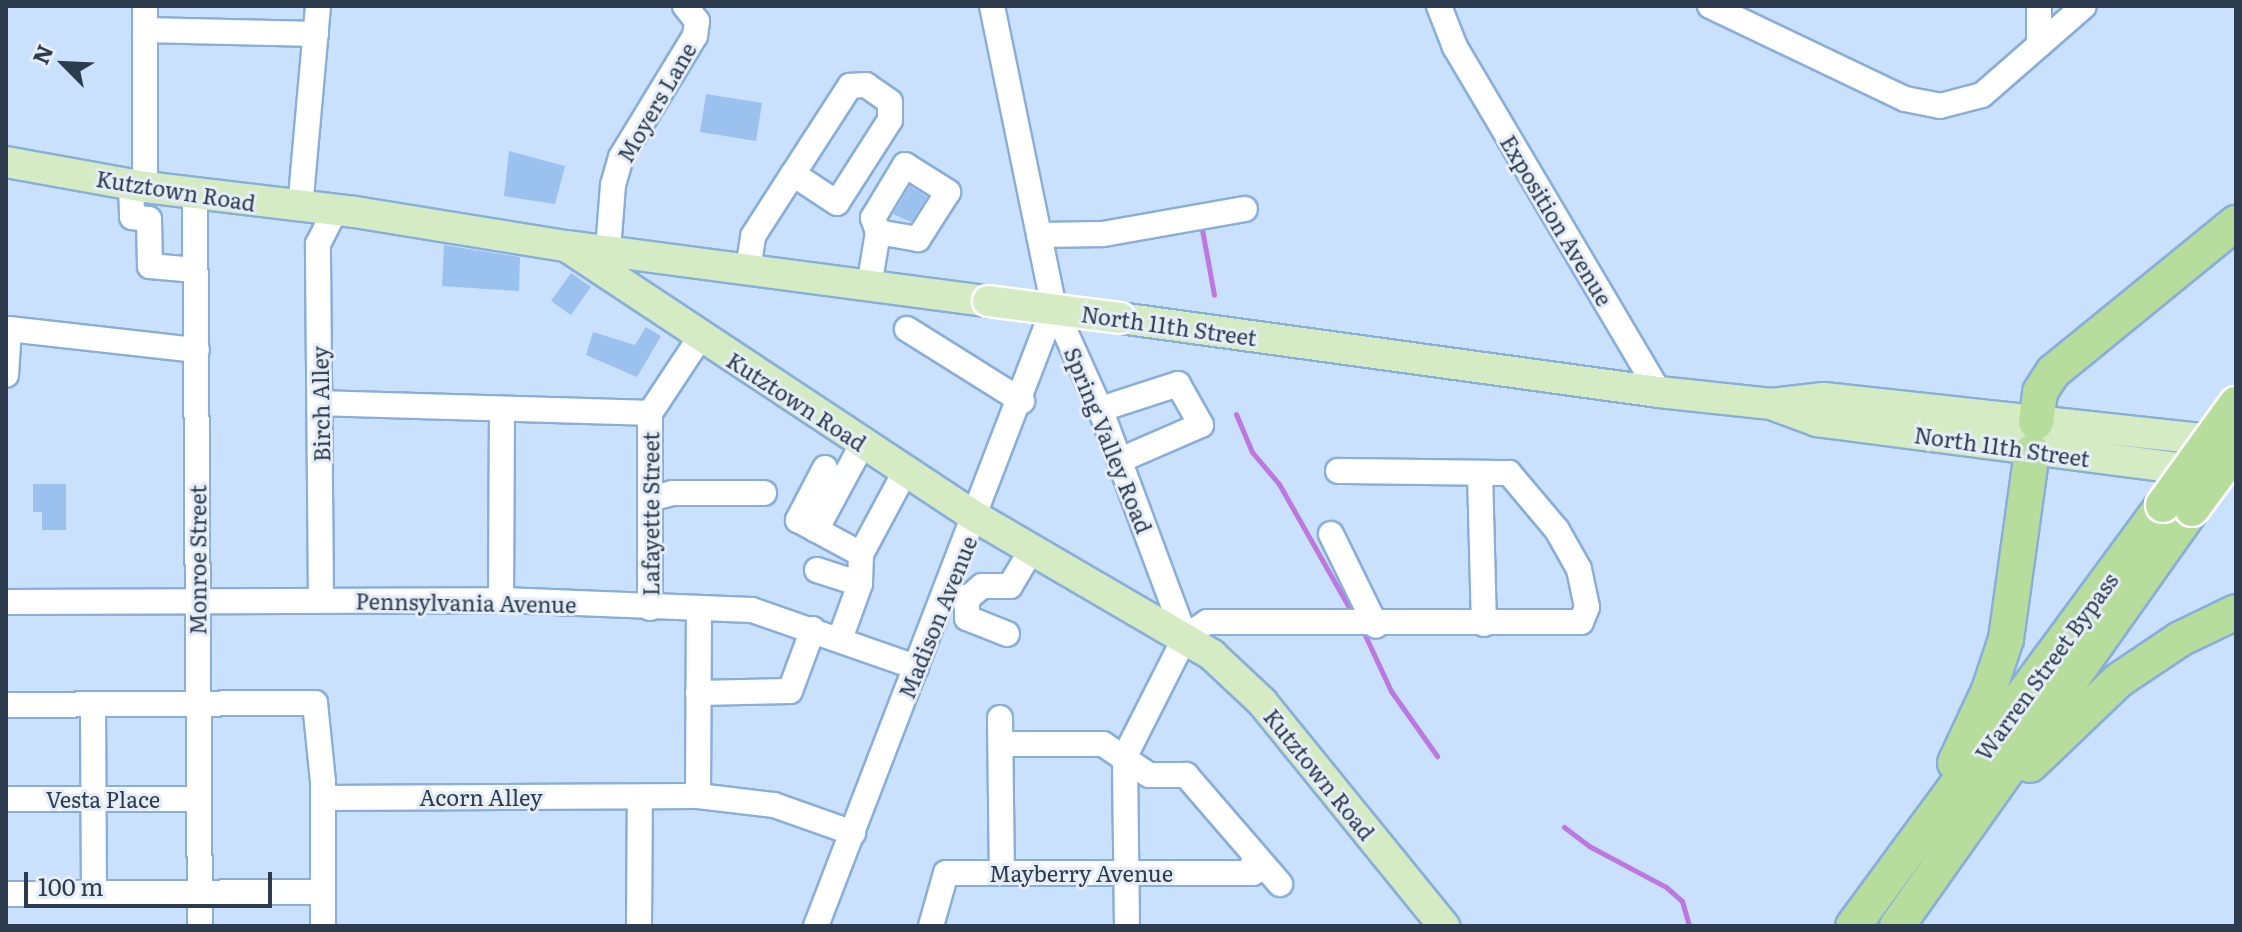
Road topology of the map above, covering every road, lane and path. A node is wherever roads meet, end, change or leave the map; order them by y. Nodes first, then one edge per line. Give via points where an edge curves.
1 (318, 6) edge
2 (685, 6) edge
3 (992, 6) edge
4 (1439, 6) edge
5 (1457, 6) edge
6 (1710, 6) edge
7 (2039, 6) edge
8 (2084, 6) edge
9 (145, 18) edge
10 (316, 34) junction
11 (2039, 45) junction
12 (1455, 47) junction
13 (6, 162) edge
14 (793, 174) junction
15 (138, 186) junction
16 (195, 194) junction
17 (300, 208) junction
18 (1245, 209) dead end
19 (334, 212) junction
20 (2236, 223) edge
21 (878, 232) dead end
22 (1039, 235) junction
23 (566, 246) junction
24 (608, 250) junction
25 (748, 269) junction
26 (195, 270) junction
27 (869, 286) junction
28 (1054, 307) junction
29 (907, 329) dead end
30 (699, 339) junction
31 (197, 350) junction
32 (6, 375) edge
33 (1659, 392) junction
34 (1022, 401) junction
35 (320, 403) junction
36 (2236, 404) edge
37 (1101, 409) junction
38 (502, 412) junction
39 (650, 413) junction
40 (2034, 437) junction
41 (863, 443) junction
42 (2236, 443) edge
43 (2236, 449) edge
44 (1120, 460) junction
45 (825, 468) dead end
46 (906, 470) junction
47 (1338, 471) dead end
48 (1480, 473) junction
49 (2236, 475) edge
50 (764, 493) dead end
51 (650, 499) junction
52 (2178, 507) junction
53 (976, 517) junction
54 (816, 530) junction
55 (1331, 534) dead end
56 (1032, 549) junction
57 (861, 554) junction
58 (817, 570) dead end
59 (860, 584) junction
60 (957, 595) junction
61 (321, 600) junction
62 (501, 600) junction
63 (6, 602) edge
64 (197, 602) junction
65 (650, 608) junction
66 (699, 609) junction
67 (2236, 612) edge
68 (1484, 624) junction
69 (1365, 626) junction
70 (813, 629) junction
71 (1007, 634) dead end
72 (1185, 637) junction
73 (840, 639) junction
74 (916, 667) junction
75 (698, 693) junction
76 (6, 705) edge
77 (93, 705) junction
78 (199, 705) junction
79 (1000, 718) dead end
80 (1001, 744) junction
81 (1125, 756) junction
82 (698, 796) junction
83 (640, 797) junction
84 (323, 798) junction
85 (6, 799) edge
86 (93, 799) junction
87 (199, 799) junction
88 (853, 833) junction
89 (1254, 854) junction
90 (1946, 857) junction
91 (1893, 871) junction
92 (1002, 873) junction
93 (1127, 873) junction
94 (1280, 884) dead end
95 (323, 892) junction
96 (200, 893) junction
97 (6, 894) edge
98 (94, 894) junction
99 (1906, 914) edge
100 (200, 926) edge
101 (323, 926) edge
102 (639, 926) edge
103 (816, 926) edge
104 (931, 926) edge
105 (1127, 926) edge
106 (1444, 926) edge
107 (1853, 926) edge

1 - 10 street
2 - 24 street, Moyers Lane via 697,21 695,36 621,157 613,185
3 - 22 street, Spring Valley Road
4 - 12 street, Exposition Avenue
5 - 12 street
6 - 11 street via 1905,99 1940,106 1982,95
7 - 11 street
8 - 11 street
9 - 10 street
9 - 15 street
10 - 17 street
12 - 33 street, Exposition Avenue
13 - 15 main road, Kutztown Road
14 - 14 street via 850,86 866,85 890,102 890,120 837,203
14 - 25 street via 753,236
15 - 16 main road, Kutztown Road
15 - 26 street via 132,217 149,219 150,266
16 - 17 main road, Kutztown Road
16 - 26 street, Monroe Street
17 - 19 main road, Kutztown Road
18 - 22 street via 1103,234
19 - 23 main road, Kutztown Road
19 - 35 street, Birch Alley via 318,244
20 - 40 highway via 2053,372 2040,392
21 - 27 street
22 - 28 street, Spring Valley Road
23 - 24 main road, North 11th Street
23 - 30 main road, Kutztown Road
24 - 25 main road, North 11th Street
25 - 27 main road, North 11th Street
26 - 31 street, Monroe Street
27 - 33 main road, North 11th Street, bridge
28 - 34 street, Madison Avenue
28 - 37 street, Spring Valley Road
29 - 34 street
30 - 39 street, Lafayette Street
30 - 41 main road, Kutztown Road
31 - 32 street via 9,329
31 - 64 street, Monroe Street
33 - 40 main road, North 11th Street via 1771,404 1824,398
34 - 53 street, Madison Avenue
35 - 38 street
35 - 61 street, Birch Alley
36 - 52 highway, Warren Street Bypass, bridge
37 - 44 street, Spring Valley Road
37 - 44 street via 1178,384 1201,425
38 - 39 street
38 - 62 street
39 - 51 street, Lafayette Street
40 - 42 main road, North 11th Street via 2101,425
40 - 49 main road, North 11th Street
40 - 91 highway via 2017,583 1998,665 1969,736
41 - 46 main road, Kutztown Road
41 - 54 street
43 - 52 highway, Warren Street Bypass, bridge
44 - 72 street, Spring Valley Road
45 - 54 street via 798,520
46 - 53 main road, Kutztown Road
46 - 57 street
47 - 48 street
48 - 68 street
48 - 68 street via 1509,473 1557,530 1579,569 1587,607 1581,622
50 - 51 street via 672,493
51 - 65 street, Lafayette Street
52 - 90 highway, Warren Street Bypass
52 - 91 highway, Warren Street Bypass
53 - 56 main road, Kutztown Road
53 - 60 street, Madison Avenue
54 - 57 street
55 - 69 street
56 - 60 street via 1018,590 982,586
56 - 72 main road, Kutztown Road
57 - 59 street
58 - 59 street
59 - 73 street
60 - 71 street via 967,618
60 - 74 street, Madison Avenue
61 - 62 street, Pennsylvania Avenue
61 - 64 street, Pennsylvania Avenue
62 - 65 street, Pennsylvania Avenue
63 - 64 street, Pennsylvania Avenue
64 - 78 street, Monroe Street
65 - 66 street, Pennsylvania Avenue
66 - 70 street, Pennsylvania Avenue via 752,610
66 - 75 street
67 - 90 highway via 2180,639 2101,695
68 - 69 street
69 - 72 street via 1207,622
70 - 73 street, Pennsylvania Avenue
70 - 75 street via 790,691
72 - 81 street
72 - 106 main road, Kutztown Road via 1262,702
73 - 74 street, Pennsylvania Avenue
74 - 88 street, Madison Avenue
75 - 82 street
76 - 77 street
77 - 78 street
77 - 86 street
78 - 84 street via 315,703
78 - 87 street, Monroe Street
79 - 80 street
80 - 81 street via 1103,744
80 - 92 street
81 - 89 street via 1149,775 1186,775
81 - 93 street
82 - 83 street, Acorn Alley
82 - 88 street, Acorn Alley via 774,805
83 - 84 street, Acorn Alley
83 - 102 street
84 - 95 street
85 - 86 street, Vesta Place
86 - 87 street, Vesta Place
86 - 98 street
87 - 96 street, Monroe Street
88 - 103 street, Madison Avenue
89 - 93 street, Mayberry Avenue via 1253,873
89 - 94 street
90 - 99 highway, Warren Street Bypass
91 - 107 highway, Warren Street Bypass
92 - 93 street, Mayberry Avenue
92 - 104 street, Mayberry Avenue via 946,873
93 - 105 street
95 - 96 street
95 - 101 street
96 - 98 street
96 - 100 street, Monroe Street
97 - 98 street

